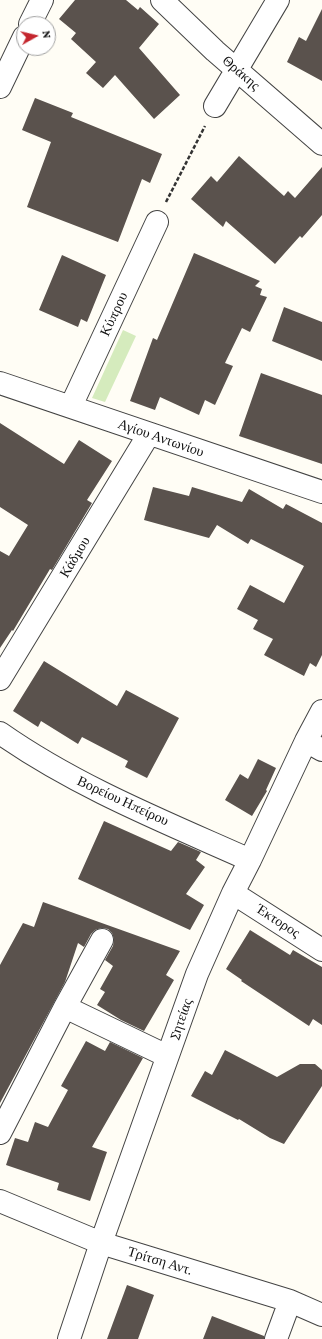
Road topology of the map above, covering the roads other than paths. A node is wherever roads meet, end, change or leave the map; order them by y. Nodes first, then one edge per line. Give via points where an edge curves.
1 (42, 0) edge
2 (162, 0) edge
3 (278, 0) edge
4 (34, 16) edge
5 (16, 54) edge
6 (237, 70) junction
7 (0, 87) edge
8 (215, 106) road end
9 (322, 144) edge
10 (158, 222) road end
11 (0, 383) edge
12 (71, 406) junction
13 (149, 434) junction
14 (322, 492) edge
15 (0, 679) edge
16 (322, 711) edge
17 (0, 733) edge
18 (314, 745) edge
19 (250, 860) junction
20 (234, 892) junction
21 (102, 940) dead end
22 (322, 950) edge
23 (65, 1007) junction
24 (167, 1056) junction
25 (0, 1134) edge
26 (0, 1201) edge
27 (101, 1243) junction
28 (290, 1301) junction
29 (322, 1315) edge
30 (69, 1339) edge
31 (276, 1339) edge

1 - 4 street
2 - 6 street, Θράκης
3 - 6 street
5 - 7 street
6 - 8 street
6 - 9 street, Θράκης
10 - 12 street, Κύπρου
11 - 12 street, Αγίου Αντωνίου
12 - 13 street, Αγίου Αντωνίου
13 - 14 street, Αγίου Αντωνίου
13 - 15 street, Κάδμου
16 - 18 street, Σητείας
17 - 19 street, Βορείου Ηπείρου via 50,766 102,793
18 - 19 street, Σητείας
19 - 20 street, Σητείας
20 - 22 street, Έκτορος
20 - 24 street, Σητείας via 196,974
21 - 23 street
23 - 24 street
23 - 25 street
24 - 27 street, Σητείας
26 - 27 street, Τρίτση Αντ.
27 - 28 street, Τρίτση Αντ.
27 - 30 street, Σητείας
28 - 29 street, Τρίτση Αντ.
28 - 31 street

